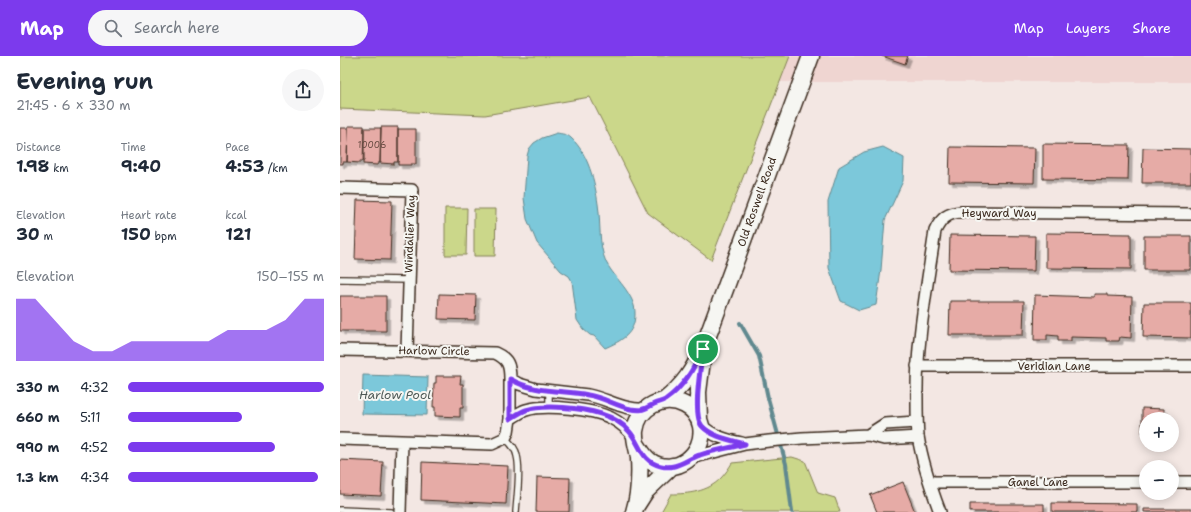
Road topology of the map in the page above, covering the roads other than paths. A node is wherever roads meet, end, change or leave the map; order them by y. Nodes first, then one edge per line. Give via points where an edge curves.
1 (811, 56) edge
2 (340, 188) edge
3 (1191, 214) edge
4 (340, 279) edge
5 (409, 280) junction
6 (703, 349) junction
7 (340, 350) edge
8 (407, 351) junction
9 (917, 366) junction
10 (1191, 366) edge
11 (510, 379) junction
12 (549, 391) junction
13 (664, 401) junction
14 (549, 408) junction
15 (646, 409) junction
16 (510, 419) junction
17 (700, 422) junction
18 (917, 422) junction
19 (868, 435) junction
20 (918, 436) junction
21 (505, 438) junction
22 (340, 439) edge
23 (402, 442) junction
24 (636, 443) junction
25 (745, 444) junction
26 (691, 458) junction
27 (672, 466) junction
28 (930, 482) junction
29 (1139, 482) edge
30 (1179, 482) edge
31 (1191, 482) edge
32 (635, 509) edge
33 (340, 510) edge
34 (391, 512) edge
35 (400, 512) edge
36 (516, 512) edge
37 (940, 512) edge

1 - 6 street, Old Roswell Road
2 - 5 street, Windalier Way via 412,190
3 - 9 street, Heyward Way via 961,212 945,216 936,231
4 - 5 lane
5 - 8 street, Windalier Way
6 - 13 street, Old Roswell Road via 686,381
6 - 17 street, Old Roswell Road via 698,392
7 - 8 street, Harlow Circle
8 - 11 street, Harlow Circle via 495,353 506,361
9 - 10 street, Veridian Lane
9 - 18 street, Heyward Way
11 - 12 street via 527,387
11 - 16 street, Harlow Circle
12 - 14 lane
12 - 15 street via 588,395 626,408
13 - 15 street, Old Roswell Road
13 - 17 street via 672,400 688,407
14 - 16 street via 526,410
14 - 24 street via 587,411 612,418 629,430
15 - 24 street via 637,423
16 - 21 street, Harlow Circle
17 - 25 street via 716,435
17 - 26 street, Old Roswell Road via 701,443
18 - 19 street via 884,424
18 - 20 street, Heyward Way
19 - 20 street via 884,439
19 - 25 street
20 - 28 street, Heyward Way
21 - 23 street via 492,444
21 - 36 lane via 517,455
22 - 23 street
23 - 35 street
24 - 27 street via 651,462 661,466
24 - 32 street via 639,475
25 - 26 street
26 - 27 street via 682,464
27 - 32 street via 645,492
28 - 29 street, Ganel Lane
28 - 37 street, Heyward Way
30 - 31 street
33 - 34 lane

